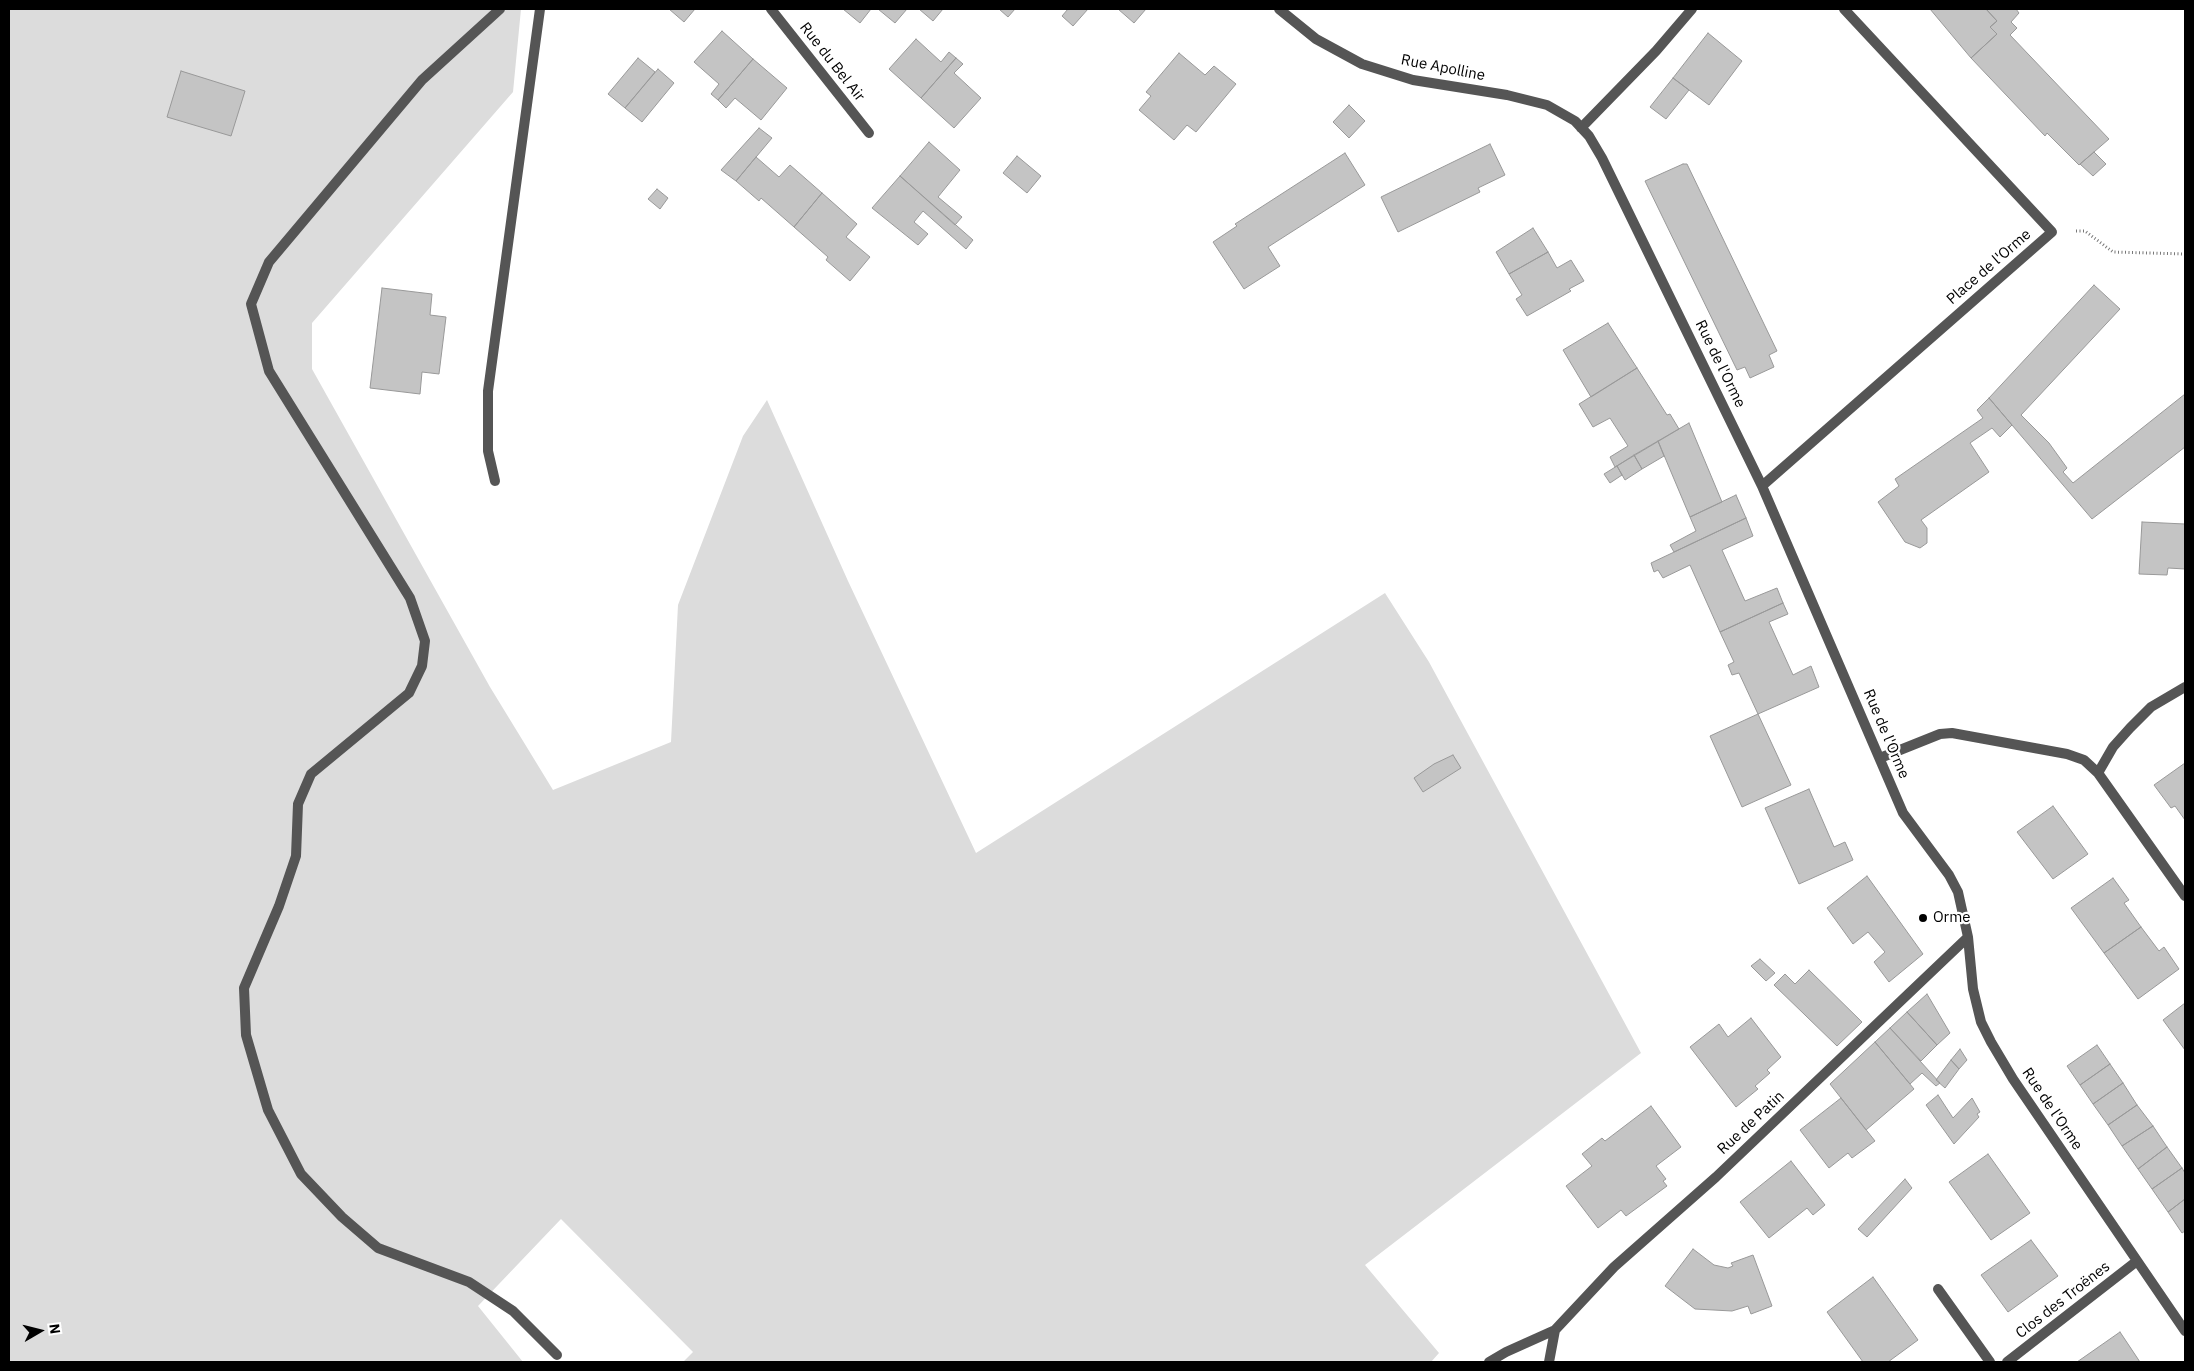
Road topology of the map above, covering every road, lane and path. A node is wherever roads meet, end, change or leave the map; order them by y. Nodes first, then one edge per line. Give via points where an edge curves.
1 (500, 9) edge
2 (540, 9) edge
3 (771, 9) edge
4 (1279, 9) edge
5 (1692, 9) edge
6 (1844, 9) edge
7 (1581, 128) junction
8 (869, 133) dead end
9 (2052, 232) junction
10 (2185, 254) edge
11 (495, 481) dead end
12 (1762, 486) junction
13 (2185, 687) edge
14 (1880, 758) junction
15 (2098, 773) junction
16 (2185, 896) edge
17 (1968, 937) junction
18 (2137, 1261) junction
19 (1938, 1289) dead end
20 (1555, 1330) junction
21 (2185, 1331) edge
22 (557, 1355) dead end
23 (1489, 1362) edge
24 (1549, 1362) edge
25 (1990, 1362) edge
26 (2006, 1362) edge

1 - 22 street via 422,80 269,262 251,304 269,371 410,598 425,641 422,666 409,693 311,774 298,804 296,856 280,906 244,988 246,1035 268,1110 301,1174 342,1217 378,1248 469,1282 513,1311
2 - 11 street via 488,392 488,451
3 - 8 street, Rue du Bel Air
4 - 7 street, Rue Apolline via 1316,38 1362,64 1413,80 1534,101 1559,111
5 - 7 street
6 - 9 street, Place de l'Orme
7 - 12 street, Rue de l'Orme via 1602,158
9 - 10 path via 2085,231 2113,252
9 - 12 street, Place de l'Orme
12 - 14 street, Rue de l'Orme
13 - 15 street via 2151,708 2130,728
14 - 15 street via 1940,734 1952,733 2067,754 2084,760
14 - 17 street, Rue de l'Orme via 1906,819 1949,875 1958,892
15 - 16 street
17 - 18 street, Rue de l'Orme via 1973,988 1981,1022 1991,1042
17 - 20 street, Rue de Patin via 1723,1170 1614,1267
18 - 21 street, Rue de l'Orme
18 - 26 street, Clos des Troënes
19 - 25 street
20 - 23 street, Rue de Patin
20 - 24 street

